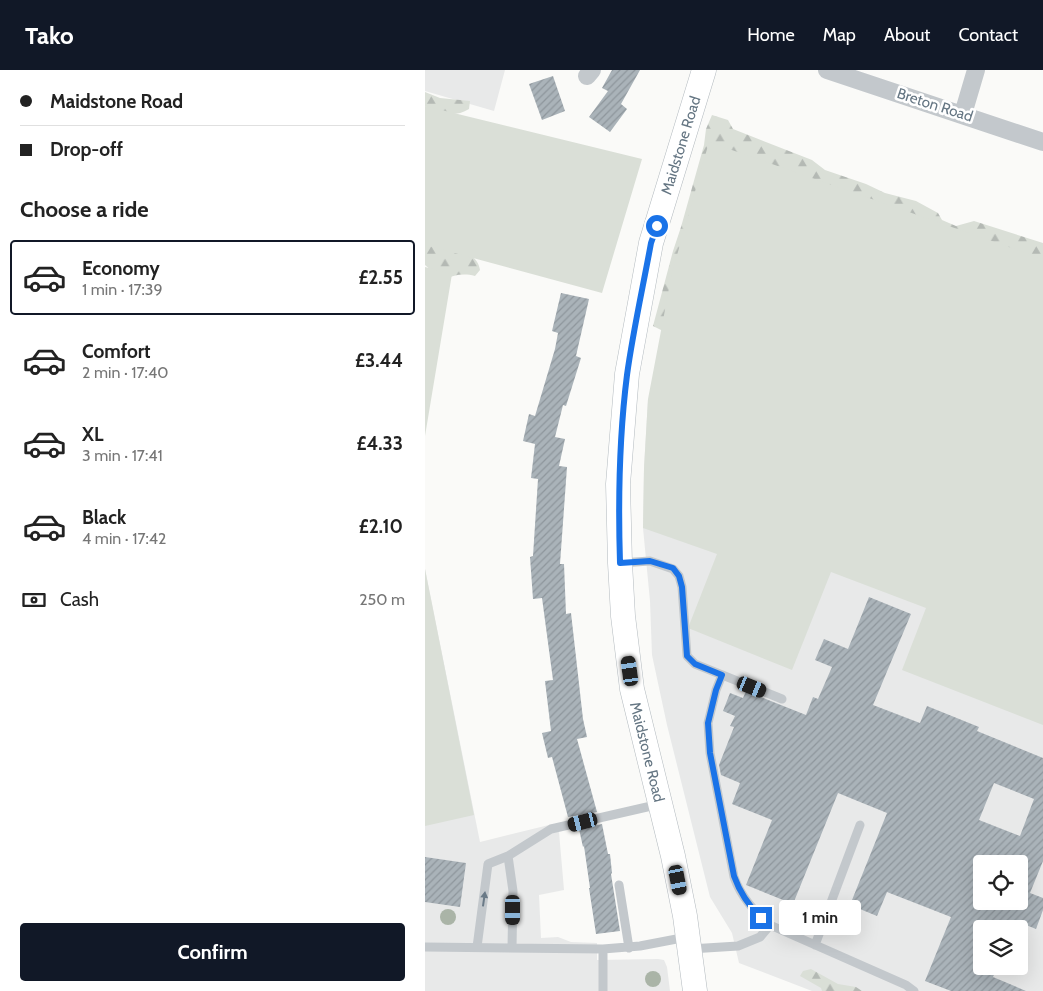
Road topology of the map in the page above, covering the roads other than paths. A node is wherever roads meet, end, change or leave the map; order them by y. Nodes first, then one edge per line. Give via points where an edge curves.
1 (704, 70) edge
2 (827, 70) edge
3 (976, 70) edge
4 (963, 114) junction
5 (1043, 142) edge
6 (620, 563) junction
7 (722, 675) junction
8 (782, 699) dead end
9 (660, 804) junction
10 (860, 825) dead end
11 (508, 856) junction
12 (619, 885) dead end
13 (770, 925) junction
14 (689, 943) junction
15 (815, 945) junction
16 (425, 947) edge
17 (477, 947) junction
18 (512, 948) junction
19 (629, 948) junction
20 (603, 949) junction
21 (603, 991) edge
22 (695, 991) edge
23 (914, 991) edge

1 - 6 main road, Maidstone Road via 651,243 631,351 618,484
2 - 4 street, Breton Road
3 - 4 street
4 - 5 street, Breton Road
6 - 7 lane via 650,561 673,568 682,587 687,656 695,664
6 - 9 main road, Maidstone Road via 632,688
7 - 8 lane
7 - 13 lane via 708,723 710,753 738,889 753,910
9 - 11 lane via 551,829
9 - 14 main road, Maidstone Road
10 - 15 lane
17 -> 11 lane via 488,864
11 - 18 lane via 513,891
12 - 19 lane
13 - 14 lane via 760,937 738,946
13 - 15 lane
14 - 19 lane
14 - 22 main road, Maidstone Road
15 - 23 lane
16 - 17 lane
17 - 18 lane
18 - 20 lane
19 - 20 lane
20 - 21 lane

